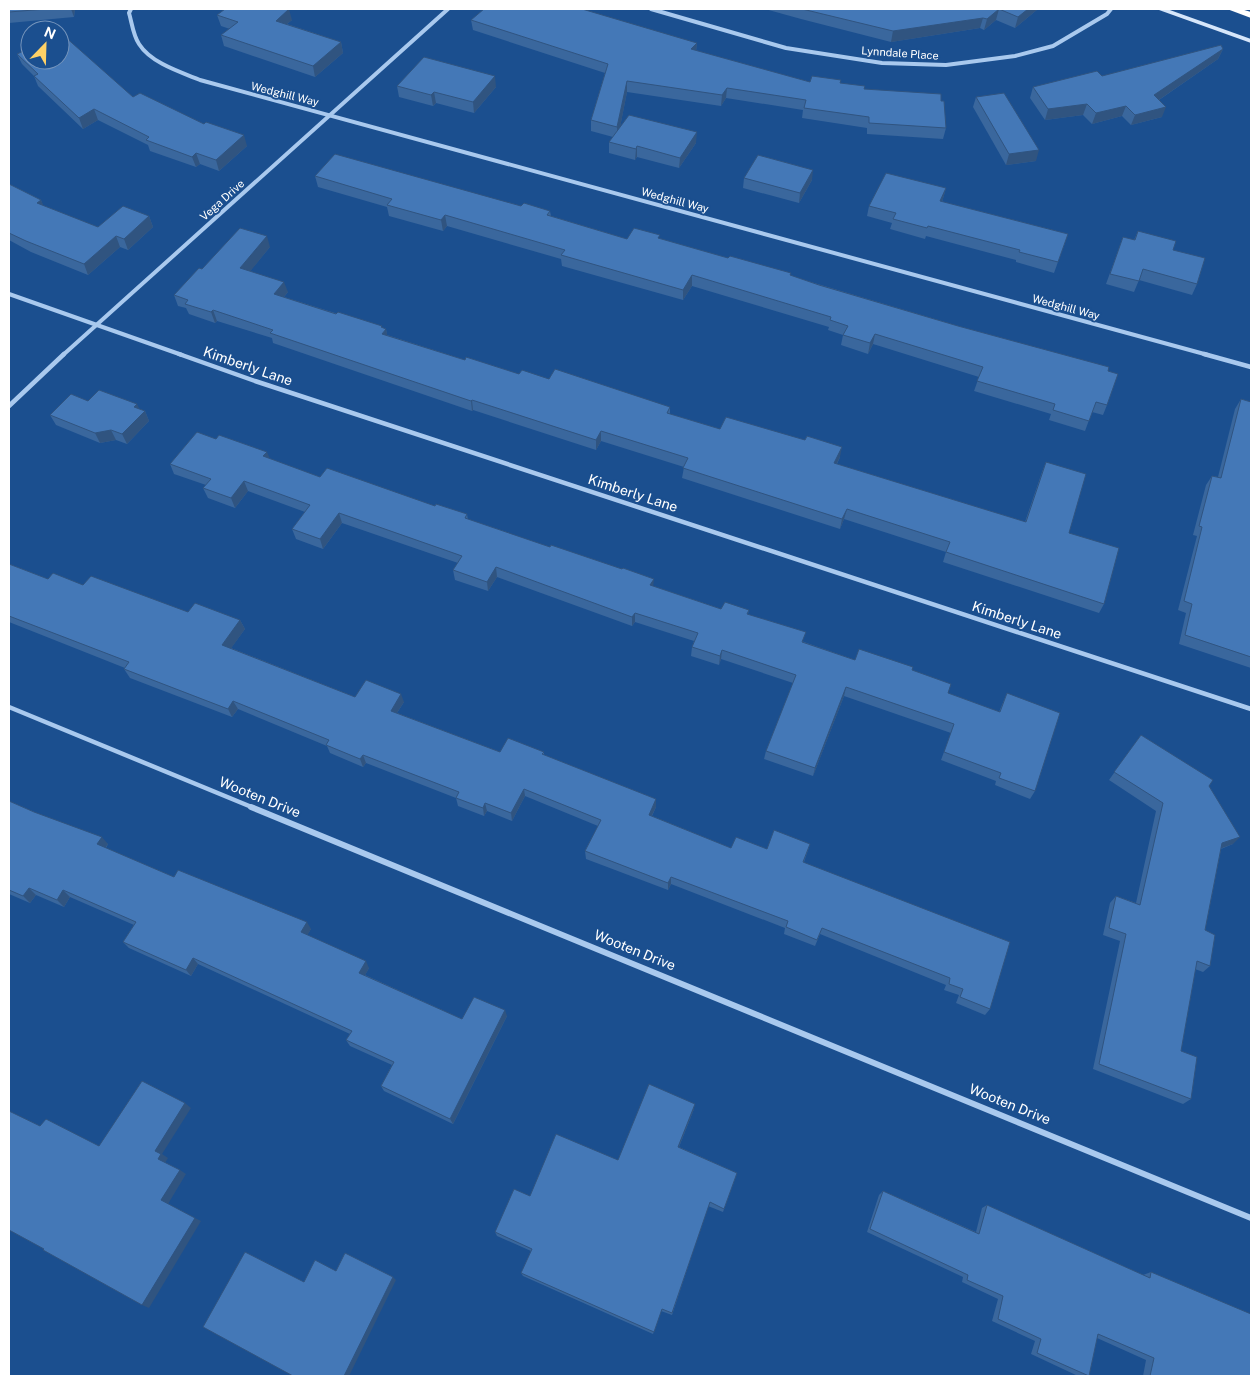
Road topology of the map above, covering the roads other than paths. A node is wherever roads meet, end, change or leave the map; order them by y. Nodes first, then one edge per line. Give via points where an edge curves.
1 (131, 9) edge
2 (448, 9) edge
3 (651, 9) edge
4 (1111, 9) edge
5 (1161, 9) edge
6 (1232, 9) edge
7 (1251, 15) edge
8 (1251, 41) edge
9 (330, 114) junction
10 (9, 294) edge
11 (95, 325) junction
12 (1251, 368) edge
13 (9, 406) edge
14 (9, 707) edge
15 (1251, 709) edge
16 (1251, 1218) edge

1 - 9 street, Wedghill Way via 129,13 138,45 148,55 176,71 216,85
2 - 9 street, Vega Drive
3 - 4 street, Lynndale Place via 786,48 882,63 946,65 1015,56 1052,46
5 - 8 main road
6 - 7 highway
9 - 11 street, Vega Drive
9 - 12 street, Wedghill Way
10 - 11 street, Kimberly Lane
11 - 13 street, Vega Drive
11 - 15 street, Kimberly Lane via 255,381
14 - 16 street, Wooten Drive

